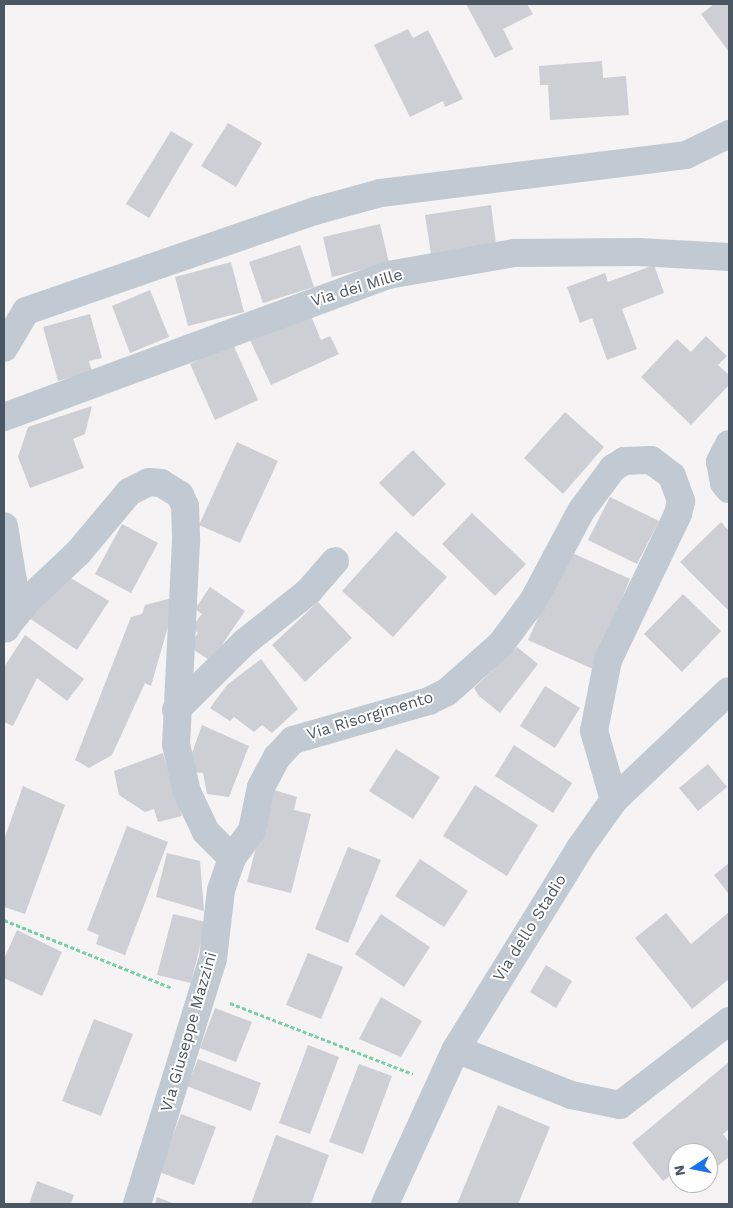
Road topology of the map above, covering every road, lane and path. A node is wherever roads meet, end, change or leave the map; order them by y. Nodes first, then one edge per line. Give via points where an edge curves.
1 (729, 134) edge
2 (729, 257) edge
3 (15, 314) edge
4 (4, 348) edge
5 (4, 417) edge
6 (729, 444) edge
7 (729, 489) edge
8 (4, 526) edge
9 (335, 561) dead end
10 (5, 630) edge
11 (729, 691) edge
12 (176, 710) junction
13 (614, 800) junction
14 (232, 858) junction
15 (729, 1021) edge
16 (456, 1049) junction
17 (137, 1204) edge
18 (385, 1204) edge

1 - 3 street via 686,155 381,193 315,211
2 - 5 street, Via dei Mille via 638,252 514,253 388,275
3 - 4 street
6 - 7 street via 720,462 724,483
8 - 10 street via 13,581
9 - 12 street via 308,592 245,642
10 - 12 street via 30,598 78,553 129,492 150,482 172,488 185,506 186,517
11 - 13 street, Via dello Stadio
12 - 14 street via 176,744 187,792 206,832
13 - 14 street, Via Risorgimento via 594,731 608,660 678,514 680,501 678,488 663,466 638,459 613,468 581,511 533,602 500,644 447,692 294,740 277,757 261,787 252,830
13 - 16 street, Via dello Stadio via 580,848
14 - 17 street, Via Giuseppe Mazzini via 221,890 214,959
15 - 16 street via 620,1105 571,1095
16 - 18 street, Via dello Stadio

